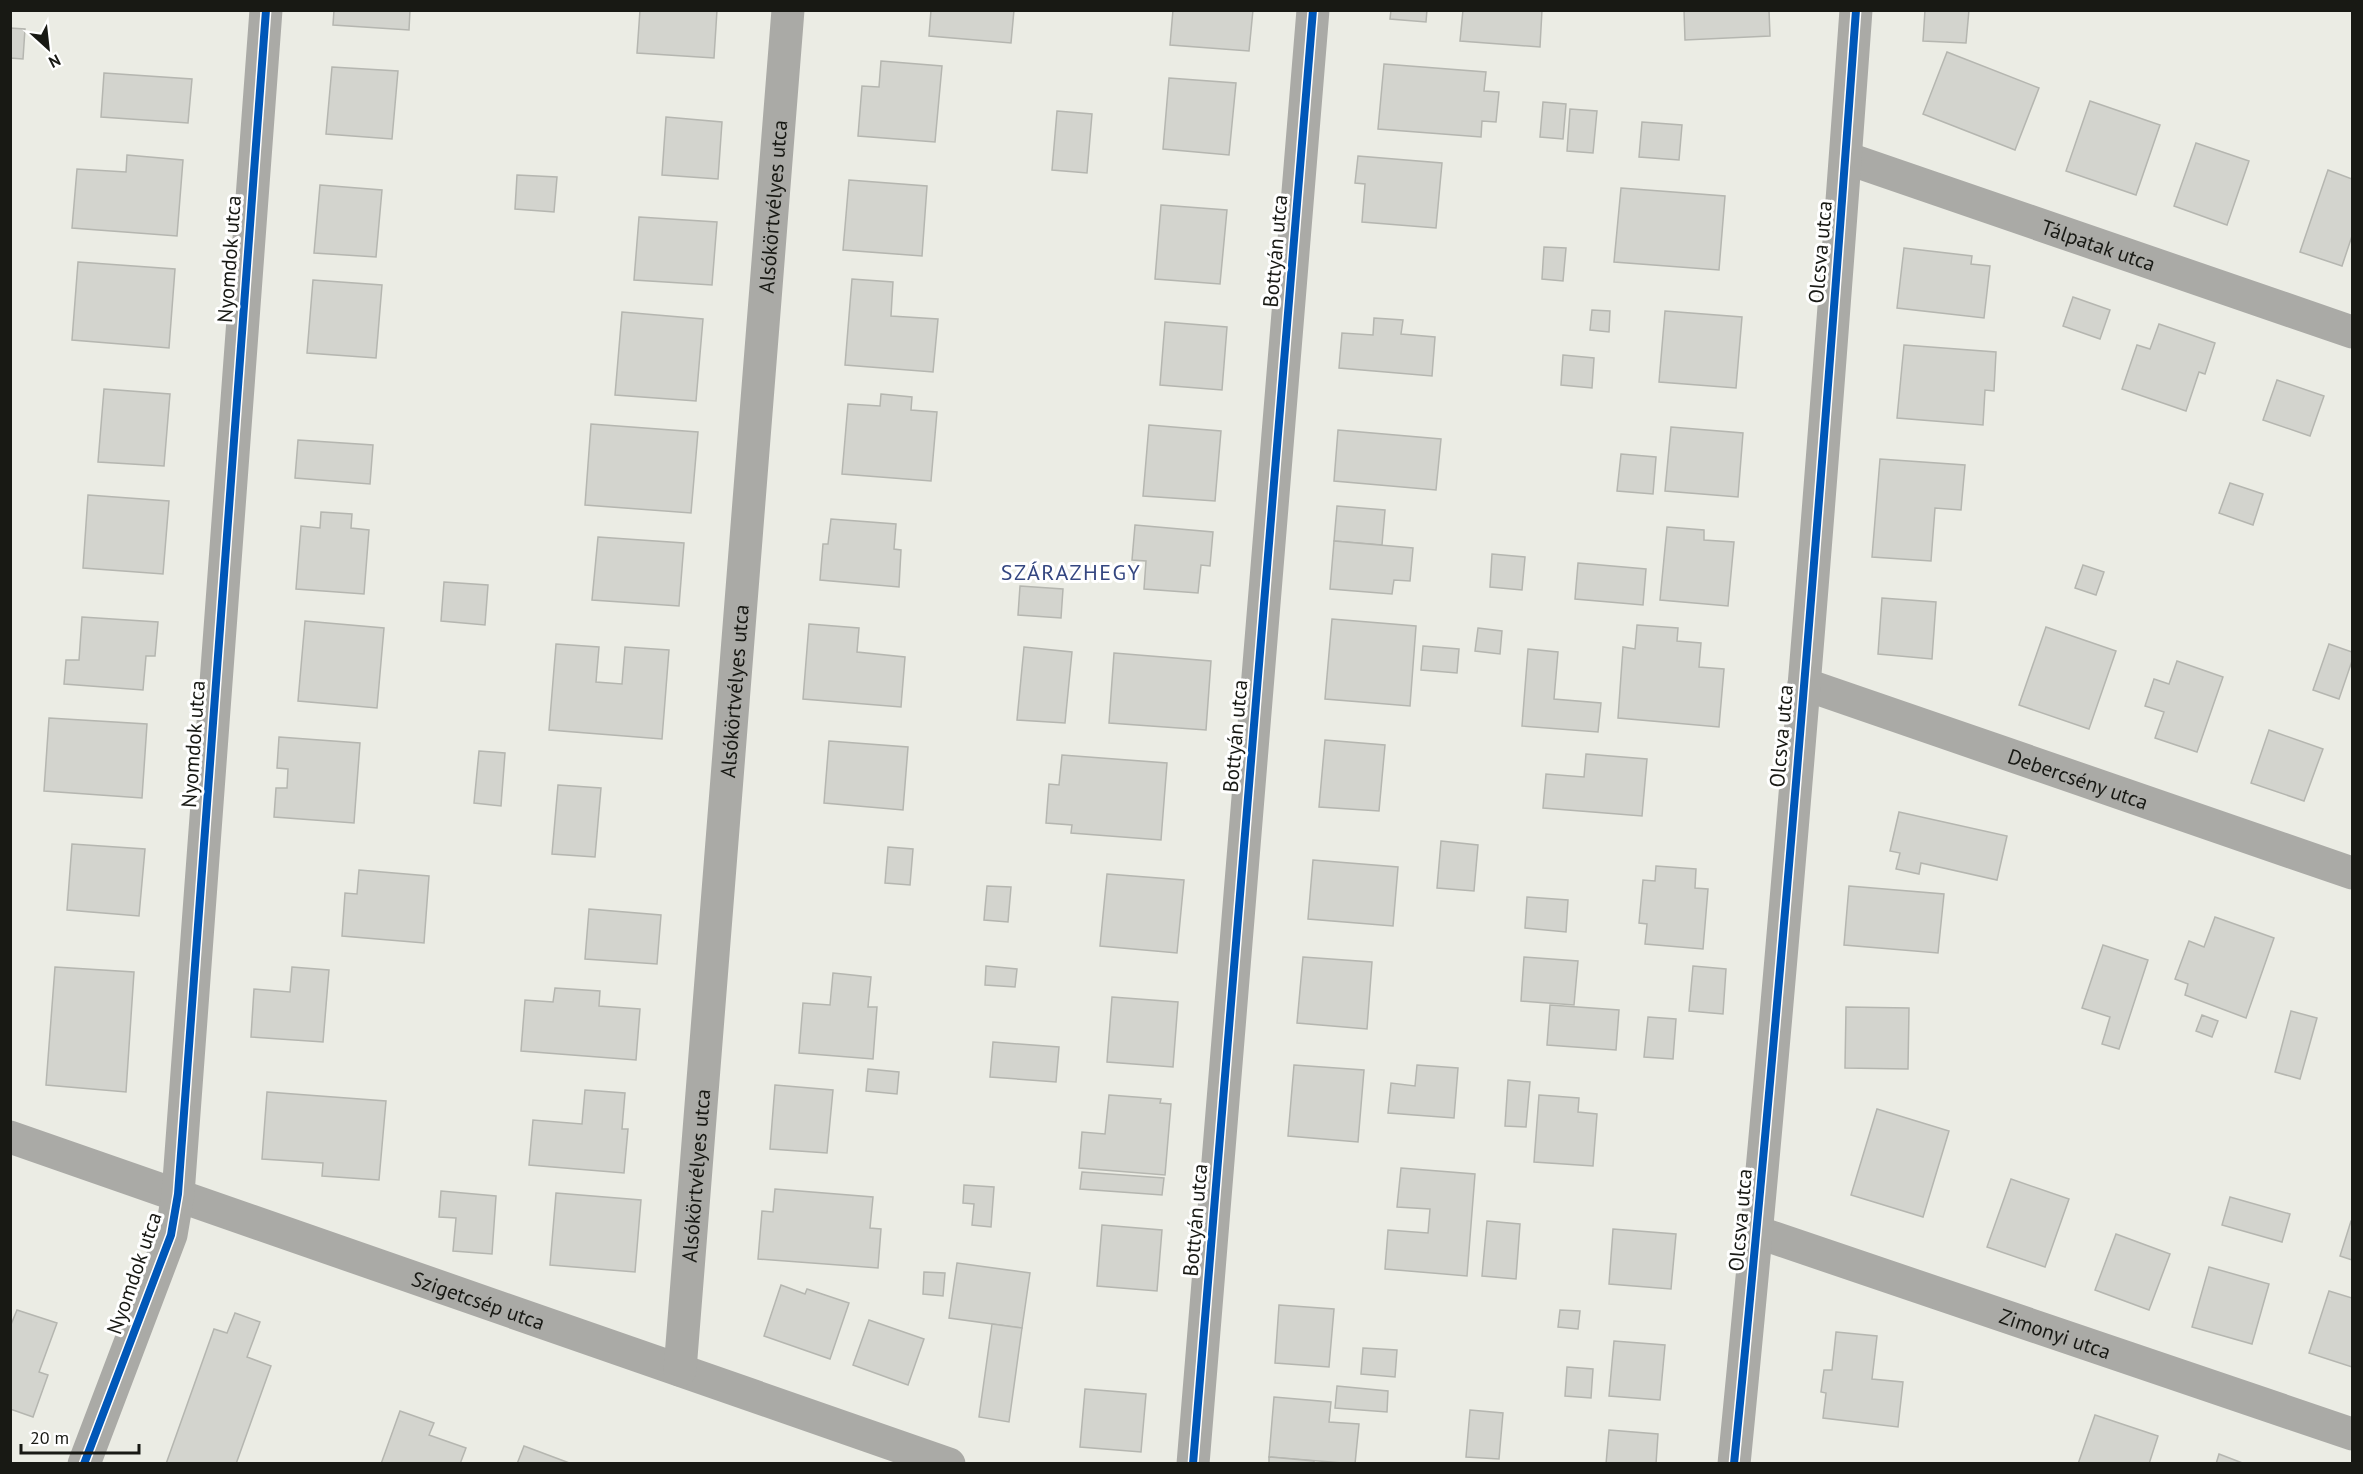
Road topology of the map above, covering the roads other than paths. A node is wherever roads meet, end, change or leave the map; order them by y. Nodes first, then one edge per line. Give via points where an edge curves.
1 (266, 10) edge
2 (789, 10) edge
3 (1313, 10) edge
4 (1856, 10) edge
5 (1845, 158) junction
6 (2352, 332) edge
7 (1804, 684) junction
8 (2352, 873) edge
9 (10, 1137) edge
10 (178, 1194) junction
11 (1757, 1232) junction
12 (680, 1370) junction
13 (2352, 1434) edge
14 (84, 1464) edge
15 (949, 1464) edge
16 (1194, 1464) edge
17 (1734, 1464) edge

1 - 10 street, Nyomdok utca
2 - 12 street, Alsókörtvélyes utca
3 - 16 street, Bottyán utca
4 - 5 street, Olcsva utca
5 - 6 street, Tálpatak utca
5 - 7 street, Olcsva utca
7 - 8 street, Debercsény utca
7 - 11 street, Olcsva utca
9 - 10 street, Szigetcsép utca
10 - 12 street, Szigetcsép utca
10 - 14 street, Nyomdok utca via 171,1235
11 - 13 street, Zimonyi utca
11 - 17 street, Olcsva utca
12 - 15 street, Szigetcsép utca

